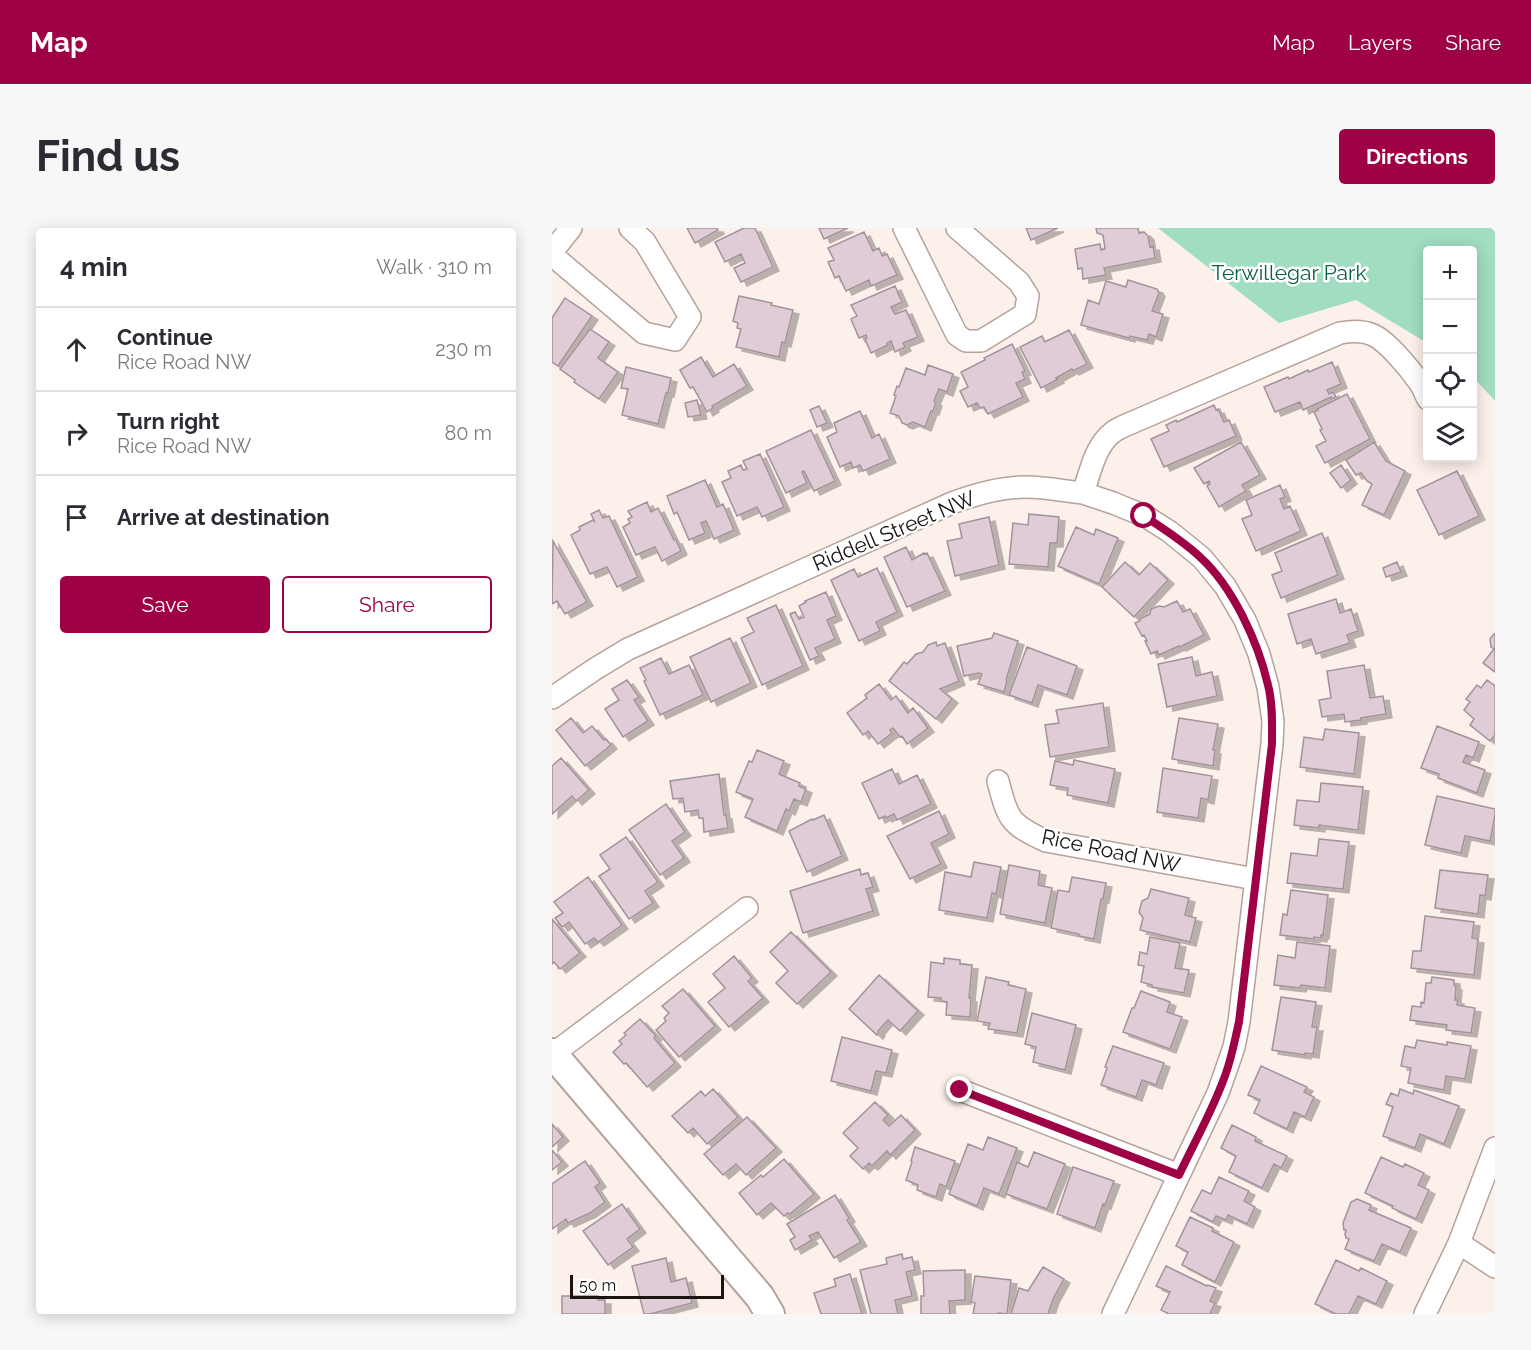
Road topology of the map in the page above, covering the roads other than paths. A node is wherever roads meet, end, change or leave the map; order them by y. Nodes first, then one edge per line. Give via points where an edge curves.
1 (571, 228) edge
2 (630, 228) edge
3 (904, 228) edge
4 (957, 228) edge
5 (552, 253) edge
6 (1423, 389) edge
7 (1083, 493) junction
8 (552, 698) edge
9 (998, 781) dead end
10 (1255, 879) junction
11 (747, 908) dead end
12 (552, 1054) edge
13 (960, 1090) dead end
14 (1495, 1148) edge
15 (1179, 1175) junction
16 (1459, 1243) junction
17 (1495, 1267) edge
18 (770, 1314) edge
19 (1113, 1314) edge
20 (1425, 1314) edge

1 - 5 street
2 - 5 street via 645,242 690,317 675,340 644,333
3 - 4 street via 957,335 981,341 1025,315 1028,296 1019,282
6 - 7 street via 1384,342 1364,332 1340,333 1111,433 1102,444
7 - 8 street, Riddell Street NW via 1027,487 1000,489 952,503 628,649
7 - 10 street via 1144,516 1170,532 1202,558 1245,620 1269,687 1273,721
9 - 10 street, Rice Road NW via 1011,819 1021,829 1046,841
10 - 15 street via 1234,1047 1218,1093
11 - 12 street
12 - 18 street via 760,1297
13 - 15 street
14 - 16 street
15 - 19 street
16 - 17 street
16 - 20 street

